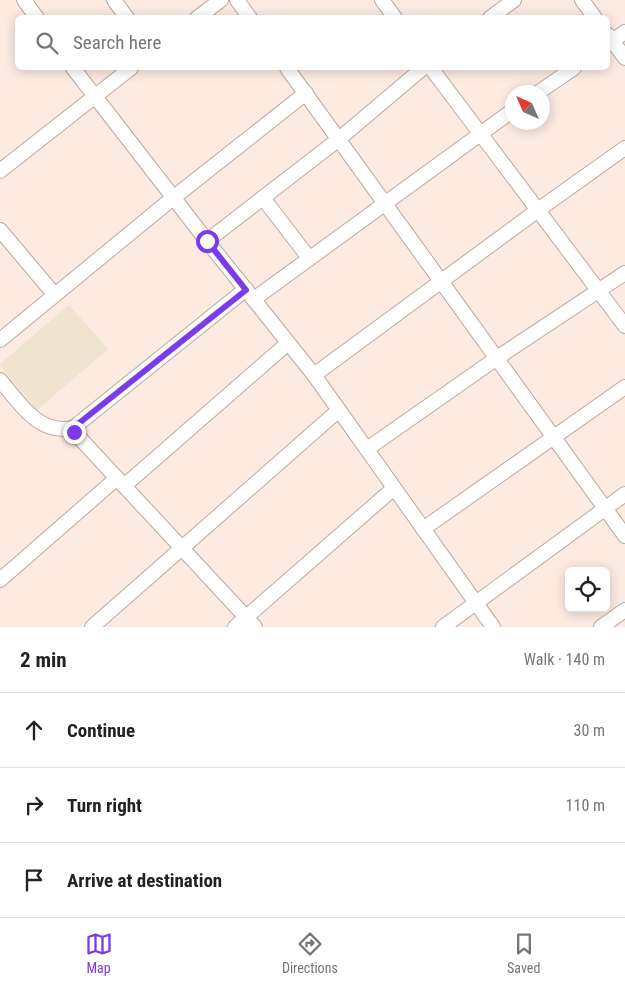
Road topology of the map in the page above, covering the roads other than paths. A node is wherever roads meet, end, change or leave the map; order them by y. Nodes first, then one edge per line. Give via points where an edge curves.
1 (24, 0) edge
2 (114, 0) edge
3 (220, 0) edge
4 (237, 0) edge
5 (382, 0) edge
6 (514, 0) edge
7 (582, 0) edge
8 (35, 15) edge
9 (125, 15) edge
10 (201, 15) edge
11 (248, 15) edge
12 (392, 15) edge
13 (494, 15) edge
14 (593, 15) edge
15 (625, 32) edge
16 (610, 40) edge
17 (610, 41) edge
18 (625, 58) edge
19 (74, 70) edge
20 (128, 70) edge
21 (289, 70) edge
22 (421, 70) edge
23 (433, 70) edge
24 (571, 70) edge
25 (549, 85) edge
26 (306, 93) junction
27 (94, 96) junction
28 (505, 116) edge
29 (482, 133) junction
30 (339, 139) junction
31 (625, 148) edge
32 (0, 171) edge
33 (173, 198) junction
34 (263, 198) junction
35 (386, 204) junction
36 (538, 210) junction
37 (0, 230) edge
38 (207, 241) junction
39 (310, 258) junction
40 (625, 272) edge
41 (442, 282) junction
42 (598, 291) junction
43 (54, 294) junction
44 (250, 294) junction
45 (625, 326) edge
46 (0, 340) edge
47 (288, 343) junction
48 (497, 358) junction
49 (314, 375) junction
50 (0, 380) edge
51 (625, 386) edge
52 (339, 410) junction
53 (73, 428) junction
54 (553, 436) junction
55 (367, 449) junction
56 (121, 482) junction
57 (394, 488) junction
58 (625, 494) edge
59 (606, 508) junction
60 (423, 528) junction
61 (625, 536) edge
62 (182, 548) junction
63 (0, 580) edge
64 (475, 604) junction
65 (625, 610) edge
66 (250, 622) edge
67 (92, 627) edge
68 (235, 627) edge
69 (443, 627) edge
70 (493, 627) edge
71 (601, 627) edge

1 - 8 street
2 - 9 street
3 - 10 street
4 - 11 street
5 - 12 street
6 - 13 street
7 - 14 street
15 - 16 street
17 - 18 street
19 - 27 street
20 - 27 street
21 - 26 street
22 - 30 street
23 - 29 street
24 - 25 street
26 - 30 street
26 - 33 street
27 - 32 street
27 - 33 street
28 - 29 street
29 - 35 street
29 - 36 street
30 - 34 street
30 - 35 street
31 - 36 street
33 - 38 street
33 - 43 street
34 - 38 street
34 - 39 street
35 - 39 street
35 - 41 street
36 - 41 street
36 - 42 street
37 - 43 street
38 - 44 street
39 - 44 street
40 - 42 street
41 - 48 street
41 - 49 street
42 - 45 street
42 - 48 street
43 - 46 street
44 - 47 street
44 - 53 street
47 - 49 street
47 - 56 street
48 - 54 street
48 - 55 street
49 - 52 street
50 - 53 street via 36,421 52,429
51 - 54 street
52 - 55 street
52 - 62 street
53 - 56 street
54 - 59 street
54 - 60 street
55 - 57 street
56 - 62 street
56 - 63 street
57 - 60 street
57 - 66 street
58 - 59 street
59 - 61 street
59 - 64 street
60 - 64 street
62 - 66 street
62 - 67 street
64 - 69 street
64 - 70 street
65 - 71 street
66 - 68 street

